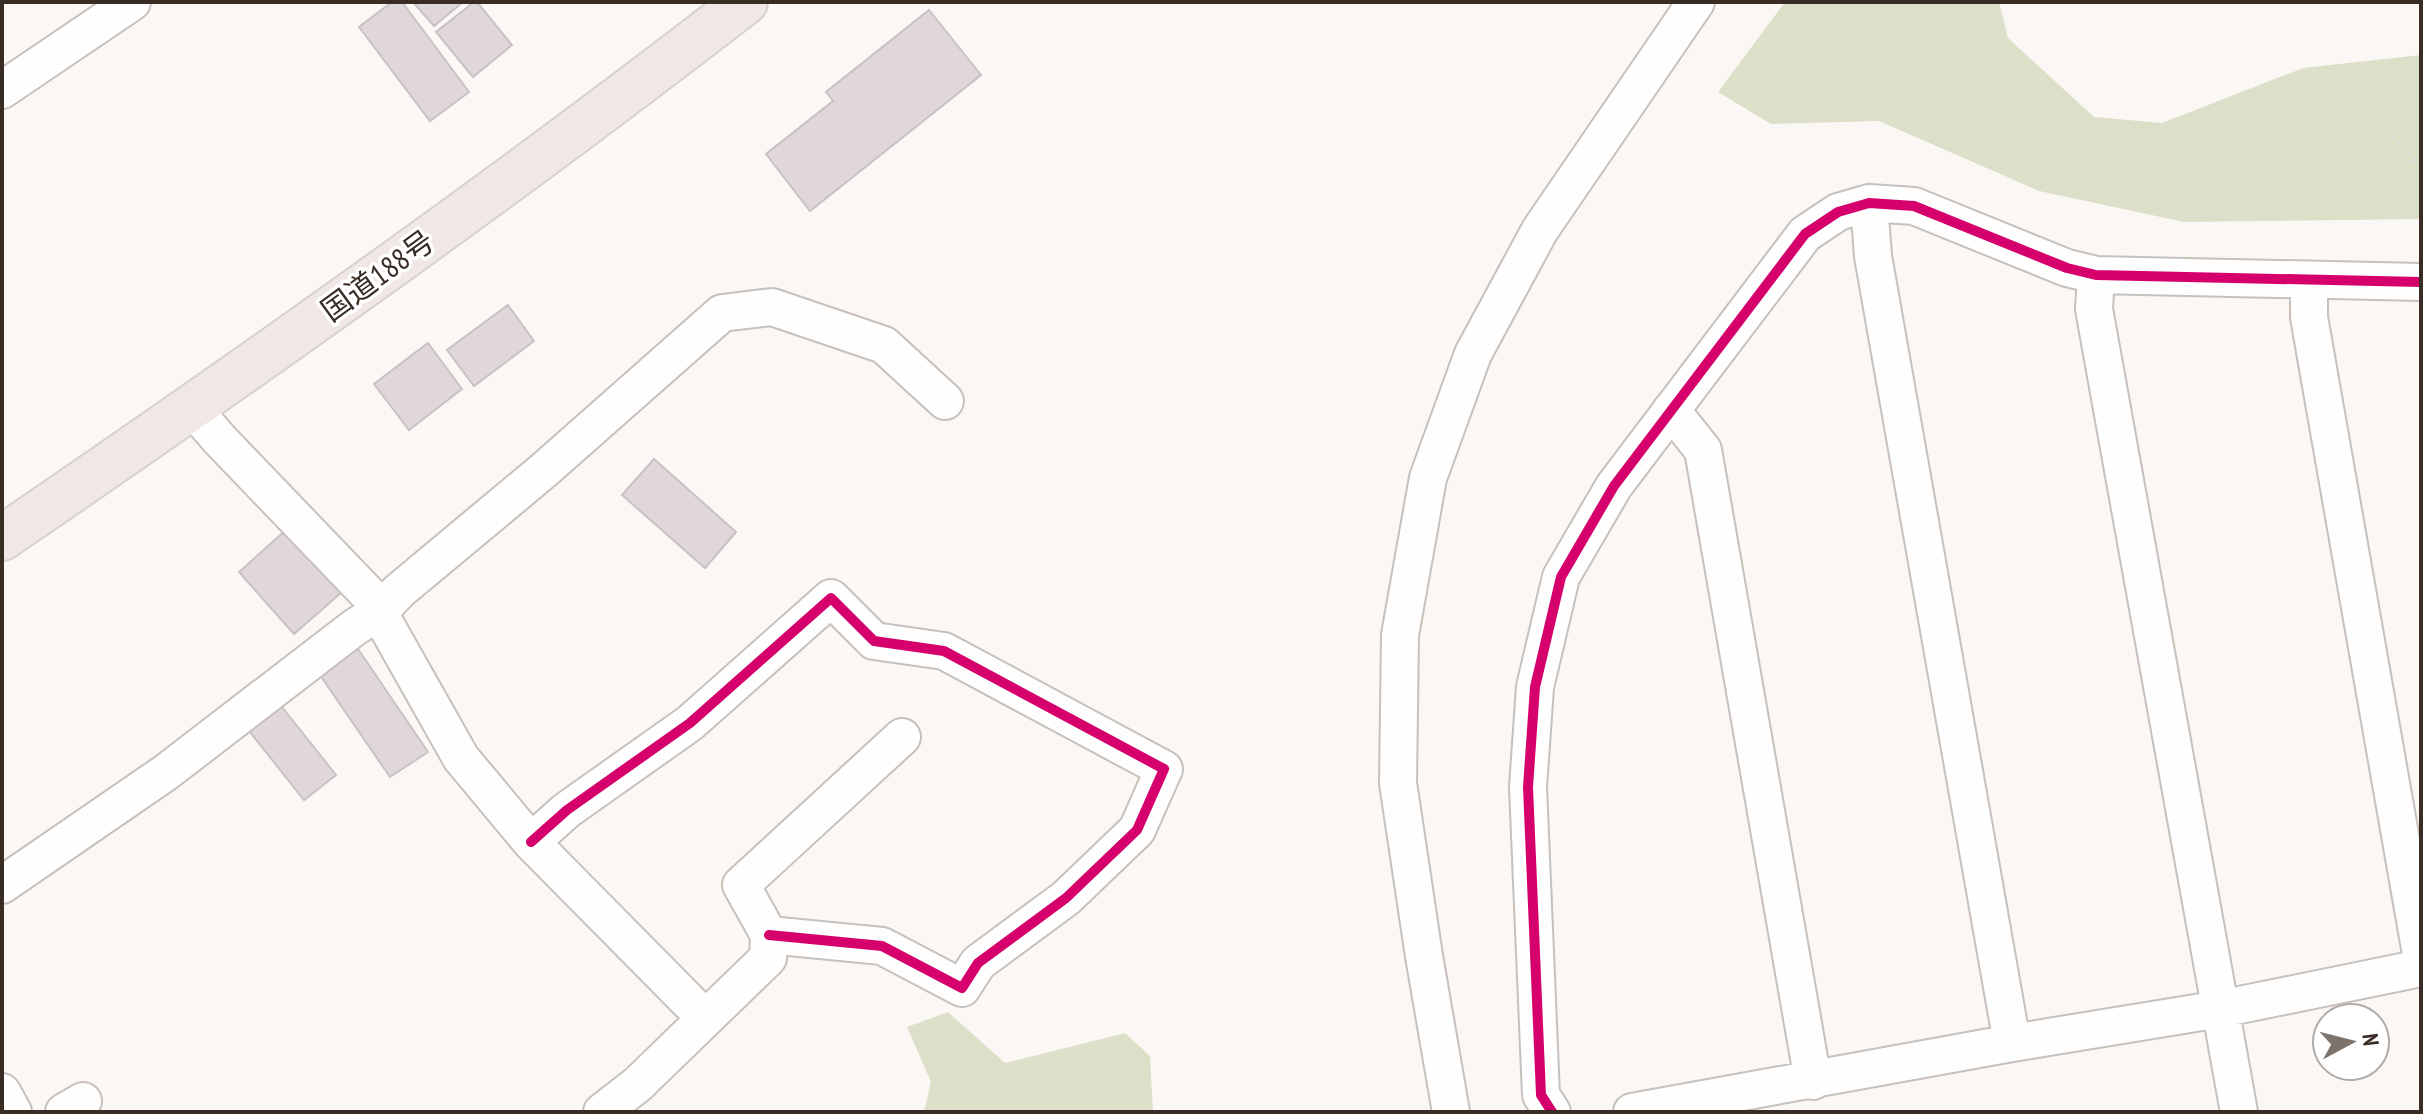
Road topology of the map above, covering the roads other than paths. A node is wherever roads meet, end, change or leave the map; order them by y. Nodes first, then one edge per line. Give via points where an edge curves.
1 (132, 2) edge
2 (745, 2) edge
3 (1696, 2) edge
4 (2, 90) edge
5 (1869, 203) junction
6 (2096, 275) junction
7 (2309, 281) junction
8 (2421, 282) edge
9 (945, 401) dead end
10 (192, 408) junction
11 (1671, 410) junction
12 (2, 538) edge
13 (380, 611) junction
14 (902, 737) dead end
15 (531, 842) junction
16 (2, 885) edge
17 (769, 935) junction
18 (2421, 954) edge
19 (2421, 968) edge
20 (2220, 1009) junction
21 (705, 1018) junction
22 (2012, 1043) junction
23 (1813, 1081) junction
24 (2, 1092) edge
25 (13, 1112) edge
26 (602, 1112) edge
27 (1451, 1112) edge
28 (1552, 1112) edge
29 (1632, 1112) edge
30 (2239, 1112) edge

1 - 4 street
2 - 10 highway, 国道188号 via 602,113
3 - 27 street via 1540,230 1473,354 1428,478 1400,635 1398,783
5 - 6 street via 1914,206
5 - 11 street via 1838,212 1805,234
5 - 22 street via 1876,272
6 - 7 street
6 - 20 street via 2094,309
7 - 8 street
7 - 18 street via 2309,317
9 - 13 street via 884,345 772,307 722,313
10 - 12 highway, 国道188号
10 - 13 street
11 - 23 street via 1703,450
11 - 28 street via 1614,486 1561,577 1535,687 1528,787 1541,1095
13 - 15 street via 461,758
13 - 16 street via 165,773
14 - 17 street via 741,885
15 - 17 street via 567,810 690,723 831,598 874,641 944,651 1164,769 1137,830 1066,898 978,963 962,988 882,946
15 - 21 street
17 - 21 street via 768,958
19 - 20 street
20 - 22 street
20 - 30 street
21 - 26 street
22 - 23 street
23 - 29 street
24 - 25 street

